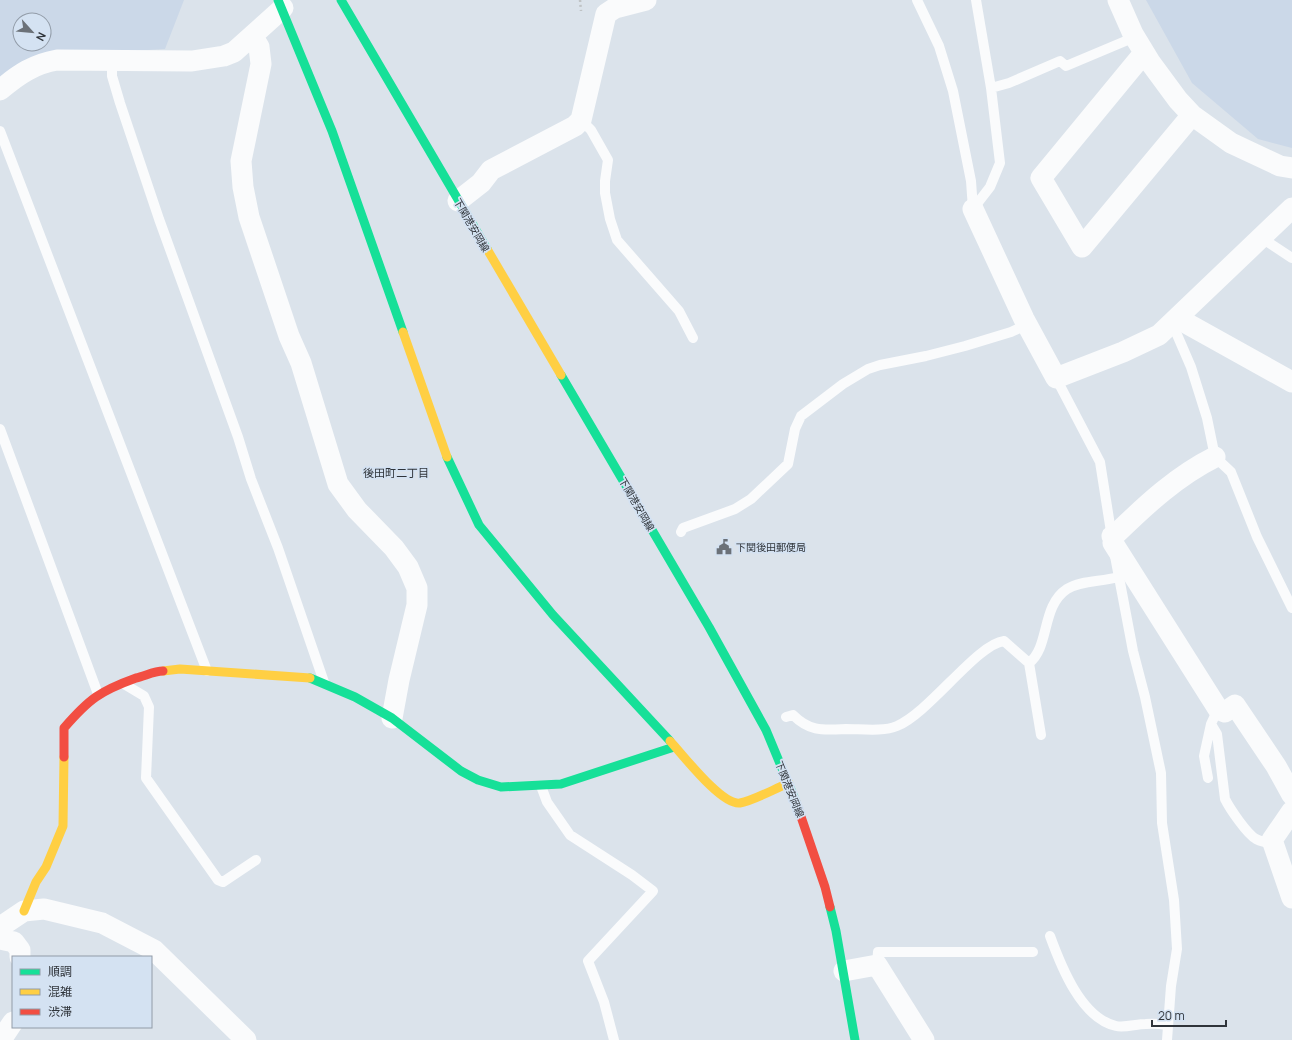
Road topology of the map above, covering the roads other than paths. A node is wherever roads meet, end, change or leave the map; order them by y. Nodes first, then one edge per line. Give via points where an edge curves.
1 (341, 0) edge
2 (646, 0) edge
3 (917, 0) edge
4 (976, 0) edge
5 (1118, 0) edge
6 (280, 4) edge
7 (253, 37) junction
8 (1139, 45) junction
9 (112, 60) junction
10 (991, 88) junction
11 (0, 90) edge
12 (1192, 116) junction
13 (581, 120) junction
14 (0, 131) edge
15 (1292, 168) edge
16 (458, 201) junction
17 (1292, 208) edge
18 (973, 209) junction
19 (1260, 237) junction
20 (1292, 258) edge
21 (1174, 320) junction
22 (1028, 324) junction
23 (693, 338) dead end
24 (1056, 378) junction
25 (1292, 382) edge
26 (0, 429) edge
27 (1215, 457) junction
28 (681, 532) dead end
29 (1112, 539) junction
30 (1118, 577) junction
31 (1292, 608) edge
32 (1030, 663) junction
33 (207, 671) junction
34 (122, 683) junction
35 (325, 684) junction
36 (98, 694) junction
37 (786, 717) dead end
38 (1215, 717) junction
39 (392, 718) junction
40 (1041, 735) dead end
41 (674, 747) junction
42 (1208, 778) dead end
43 (789, 783) junction
44 (541, 786) junction
45 (1292, 795) edge
46 (1292, 811) edge
47 (1274, 844) junction
48 (256, 860) dead end
49 (1292, 898) edge
50 (24, 911) junction
51 (0, 927) edge
52 (1050, 936) dead end
53 (0, 939) edge
54 (1033, 952) dead end
55 (20, 956) edge
56 (877, 965) junction
57 (844, 971) junction
58 (12, 1024) edge
59 (1168, 1025) junction
60 (1, 1040) edge
61 (245, 1040) edge
62 (614, 1040) edge
63 (855, 1040) edge
64 (924, 1040) edge
65 (1167, 1040) edge

1 - 16 street, 下関港安岡線
2 - 13 street via 615,8 606,14
3 - 18 lane via 939,46 953,91 971,181
4 - 10 lane
5 - 8 street
6 - 7 street
6 - 41 street via 332,131 447,457 479,525 553,615
7 - 9 street via 234,52 209,59
7 - 39 street via 259,47 261,64 241,161 249,217 289,336 301,363 338,484 357,510 394,548 408,567 416,588 417,605 398,680
8 - 10 lane via 1066,66 1060,61
8 - 12 street
8 - 12 street via 1041,178 1082,247
9 - 11 street via 57,60 39,63
9 - 35 lane via 112,76 154,205
10 - 18 lane via 1000,163 990,187
12 - 15 street via 1231,142 1280,166
13 - 16 street via 575,126 491,170 481,183
13 - 23 lane via 591,130 608,160 605,193 617,240 679,311
14 - 33 lane
16 - 43 street, 下関港安岡線 via 709,627 766,730
17 - 19 street
18 - 22 street
19 - 20 lane
19 - 21 street
21 - 24 street via 1153,338
21 - 25 street
21 - 27 lane via 1207,418
22 - 24 street
22 - 28 lane via 965,346 868,369 843,384 801,416 795,429 788,464 750,499 735,509 684,528
24 - 29 lane via 1100,462
26 - 36 lane
27 - 29 street via 1174,482
27 - 31 lane via 1231,472 1257,536
29 - 30 lane
29 - 38 street
30 - 32 lane via 1076,585 1060,594 1051,610 1042,642
30 - 59 lane via 1161,773 1162,823 1174,900 1177,949
32 - 37 lane via 1004,641 999,642 979,655 913,717 896,726 814,729 792,715
32 - 40 lane
33 - 34 street via 158,671
33 - 35 street via 311,678
34 - 36 street
34 - 48 lane via 144,696 149,707 146,778 218,880 224,882
35 - 39 street
36 - 50 street via 64,728 63,826
38 - 42 lane via 1204,756
38 - 45 street via 1235,705
38 - 47 lane via 1223,793 1227,803 1254,838
39 - 44 street via 437,754 478,780 501,787
41 - 43 street via 730,802 751,800
41 - 44 street via 561,784
43 - 57 street, 下関港安岡線 via 825,887
44 - 62 lane via 547,802 570,836 653,891 588,961 604,1002
46 - 47 street via 1272,840
47 - 49 street
50 - 51 street
50 - 61 street via 44,909 102,923 154,950
52 - 59 lane via 1058,960 1089,1010 1108,1023 1123,1026
53 - 55 street via 14,942 20,950
54 - 56 lane via 878,952
56 - 57 street
56 - 64 street
57 - 63 street, 下関港安岡線
58 - 60 street
59 - 65 lane

